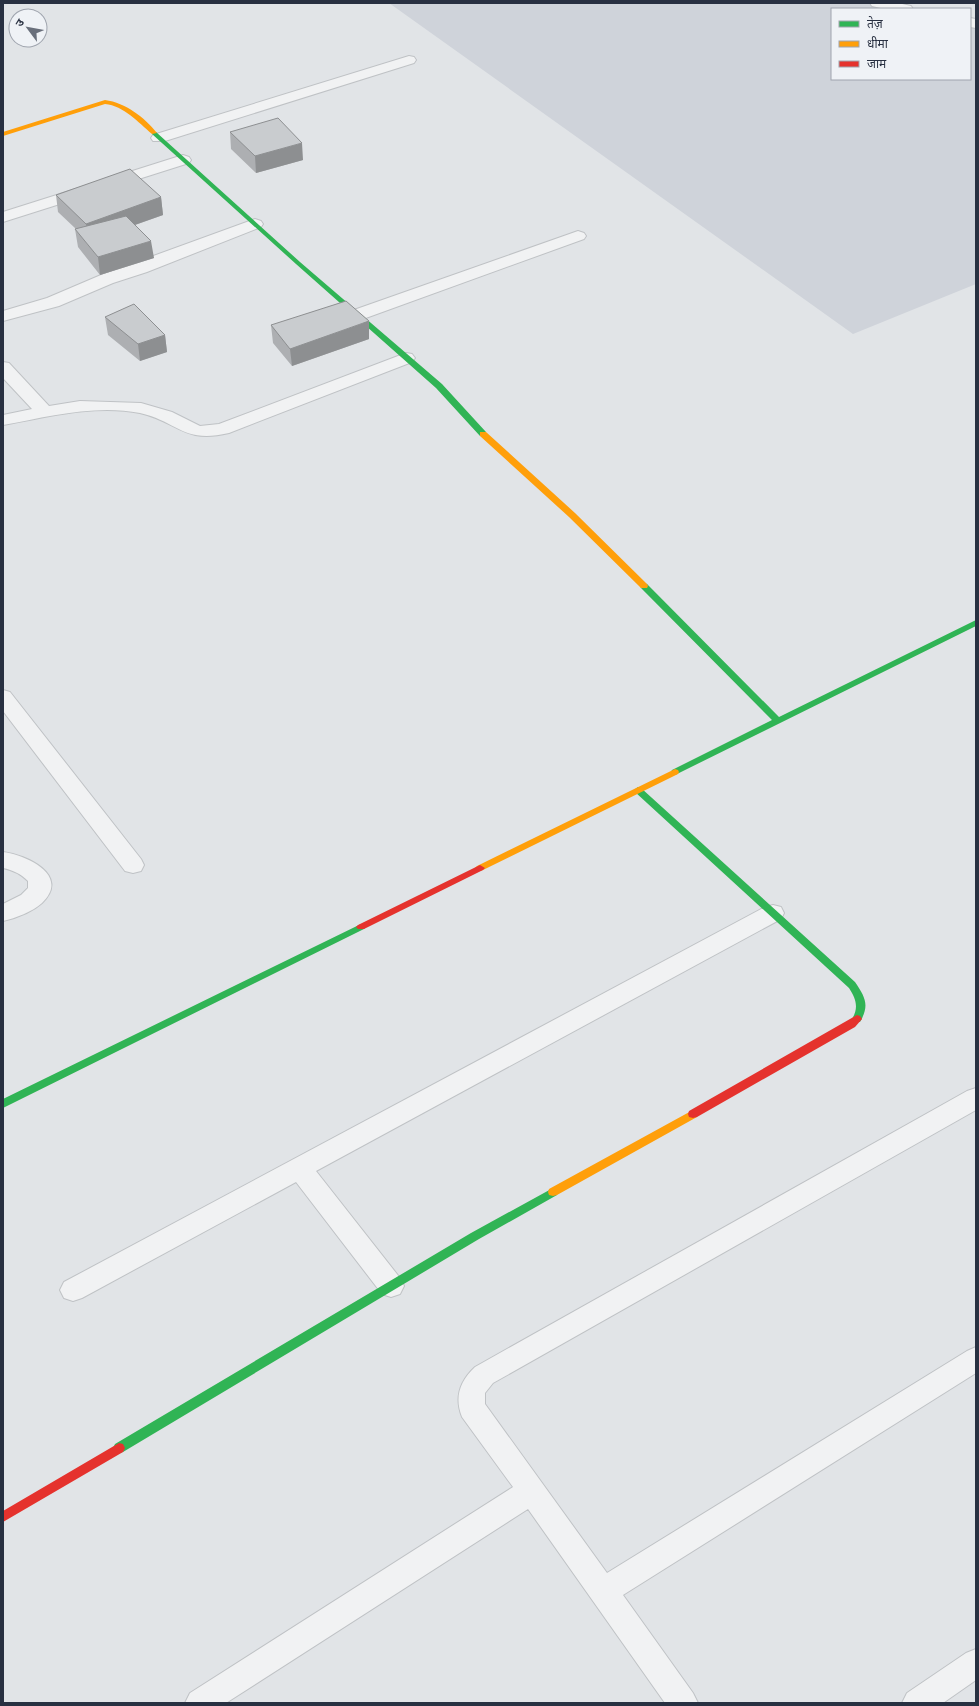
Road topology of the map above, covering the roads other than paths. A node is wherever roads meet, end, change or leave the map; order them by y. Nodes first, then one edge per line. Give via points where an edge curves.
1 (877, 3) edge
2 (901, 8) edge
3 (409, 60) dead end
4 (3, 134) edge
5 (159, 138) junction
6 (183, 160) junction
7 (3, 217) edge
8 (255, 224) junction
9 (578, 236) dead end
10 (357, 314) junction
11 (3, 316) edge
12 (406, 358) junction
13 (3, 367) edge
14 (44, 412) junction
15 (3, 420) edge
16 (976, 623) edge
17 (3, 697) edge
18 (778, 721) junction
19 (638, 790) junction
20 (3, 860) edge
21 (133, 865) dead end
22 (3, 913) edge
23 (773, 913) junction
24 (976, 1098) edge
25 (3, 1104) edge
26 (298, 1168) junction
27 (391, 1286) junction
28 (73, 1290) dead end
29 (976, 1358) edge
30 (531, 1491) junction
31 (3, 1517) edge
32 (603, 1591) junction
33 (976, 1663) edge
34 (200, 1703) edge
35 (683, 1703) edge
36 (917, 1703) edge

1 - 2 street
3 - 5 street
4 - 5 street via 111,102 121,106
5 - 6 street
6 - 7 street
6 - 8 street
8 - 10 street
8 - 11 street via 107,279 53,302
9 - 10 street
10 - 12 street
12 - 14 street via 241,423 207,432 188,428 166,416 141,408 80,406
12 - 18 street via 439,386 497,448 572,515
13 - 14 street
14 - 15 street
16 - 18 street
17 - 21 street
18 - 19 street
19 - 23 street
19 - 25 street
20 - 22 street via 27,866 38,878 39,888 36,896 28,902
23 - 26 street
23 - 27 street via 852,985 861,996 863,1007 860,1017 852,1024
24 - 30 street via 484,1375 474,1385 470,1396 472,1408
26 - 27 street
26 - 28 street
27 - 31 street
29 - 32 street
30 - 32 street
30 - 34 street
32 - 35 street
33 - 36 street

